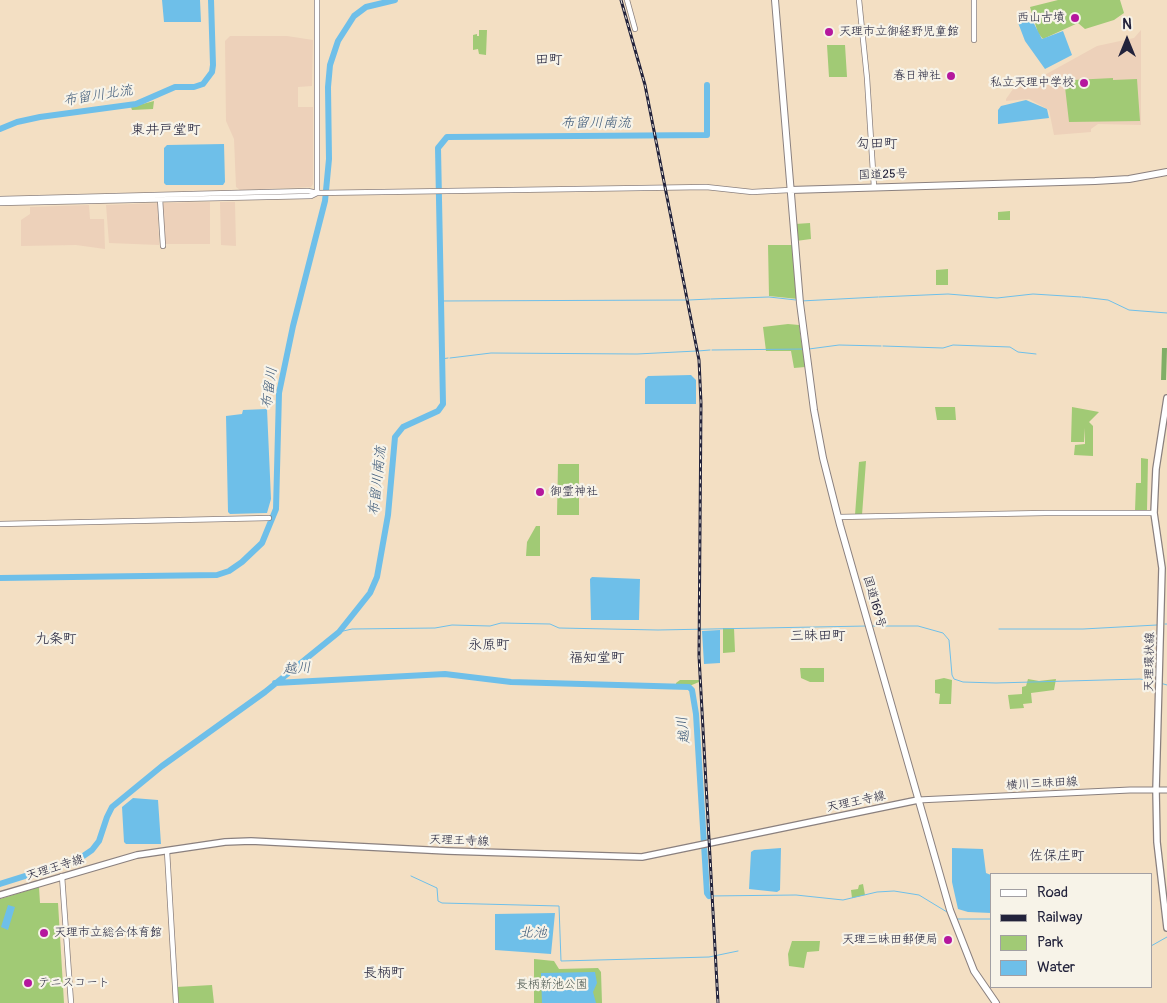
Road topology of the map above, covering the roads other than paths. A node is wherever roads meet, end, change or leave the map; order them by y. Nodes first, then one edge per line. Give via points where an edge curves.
1 (318, 0) edge
2 (627, 0) edge
3 (775, 0) edge
4 (860, 0) edge
5 (974, 0) edge
6 (635, 29) dead end
7 (974, 40) dead end
8 (1167, 172) edge
9 (874, 187) junction
10 (790, 190) junction
11 (318, 193) junction
12 (0, 199) edge
13 (160, 199) junction
14 (0, 203) edge
15 (162, 246) dead end
16 (1167, 398) edge
17 (1154, 513) junction
18 (838, 517) junction
19 (269, 518) dead end
20 (0, 524) edge
21 (1156, 790) junction
22 (1167, 790) edge
23 (918, 800) junction
24 (167, 851) junction
25 (62, 876) junction
26 (0, 895) edge
27 (1167, 928) edge
28 (71, 1003) edge
29 (176, 1003) edge
30 (996, 1003) edge

1 - 11 street
2 - 6 street
3 - 10 highway
4 - 9 street
5 - 7 street
8 - 9 highway, 国道25号 via 1103,181
9 - 10 highway, 国道25号
10 - 11 street via 752,192 706,187
10 - 18 highway, 国道169号 via 814,410
11 - 12 street
11 - 13 street via 311,196
13 - 14 street
13 - 15 street
16 - 17 main road, 天理環状線 via 1155,481
17 - 18 street
17 - 21 main road, 天理環状線 via 1162,568
18 - 23 highway, 国道169号
19 - 20 street
21 - 22 main road, 横川三昧田線
21 - 23 main road, 横川三昧田線
21 - 27 main road, 天理環状線 via 1157,842
23 - 24 main road, 天理王寺線 via 642,857 447,852 251,841
23 - 30 highway, 国道169号 via 968,960
24 - 25 main road, 天理王寺線
24 - 29 street
25 - 26 main road, 天理王寺線
25 - 28 street

